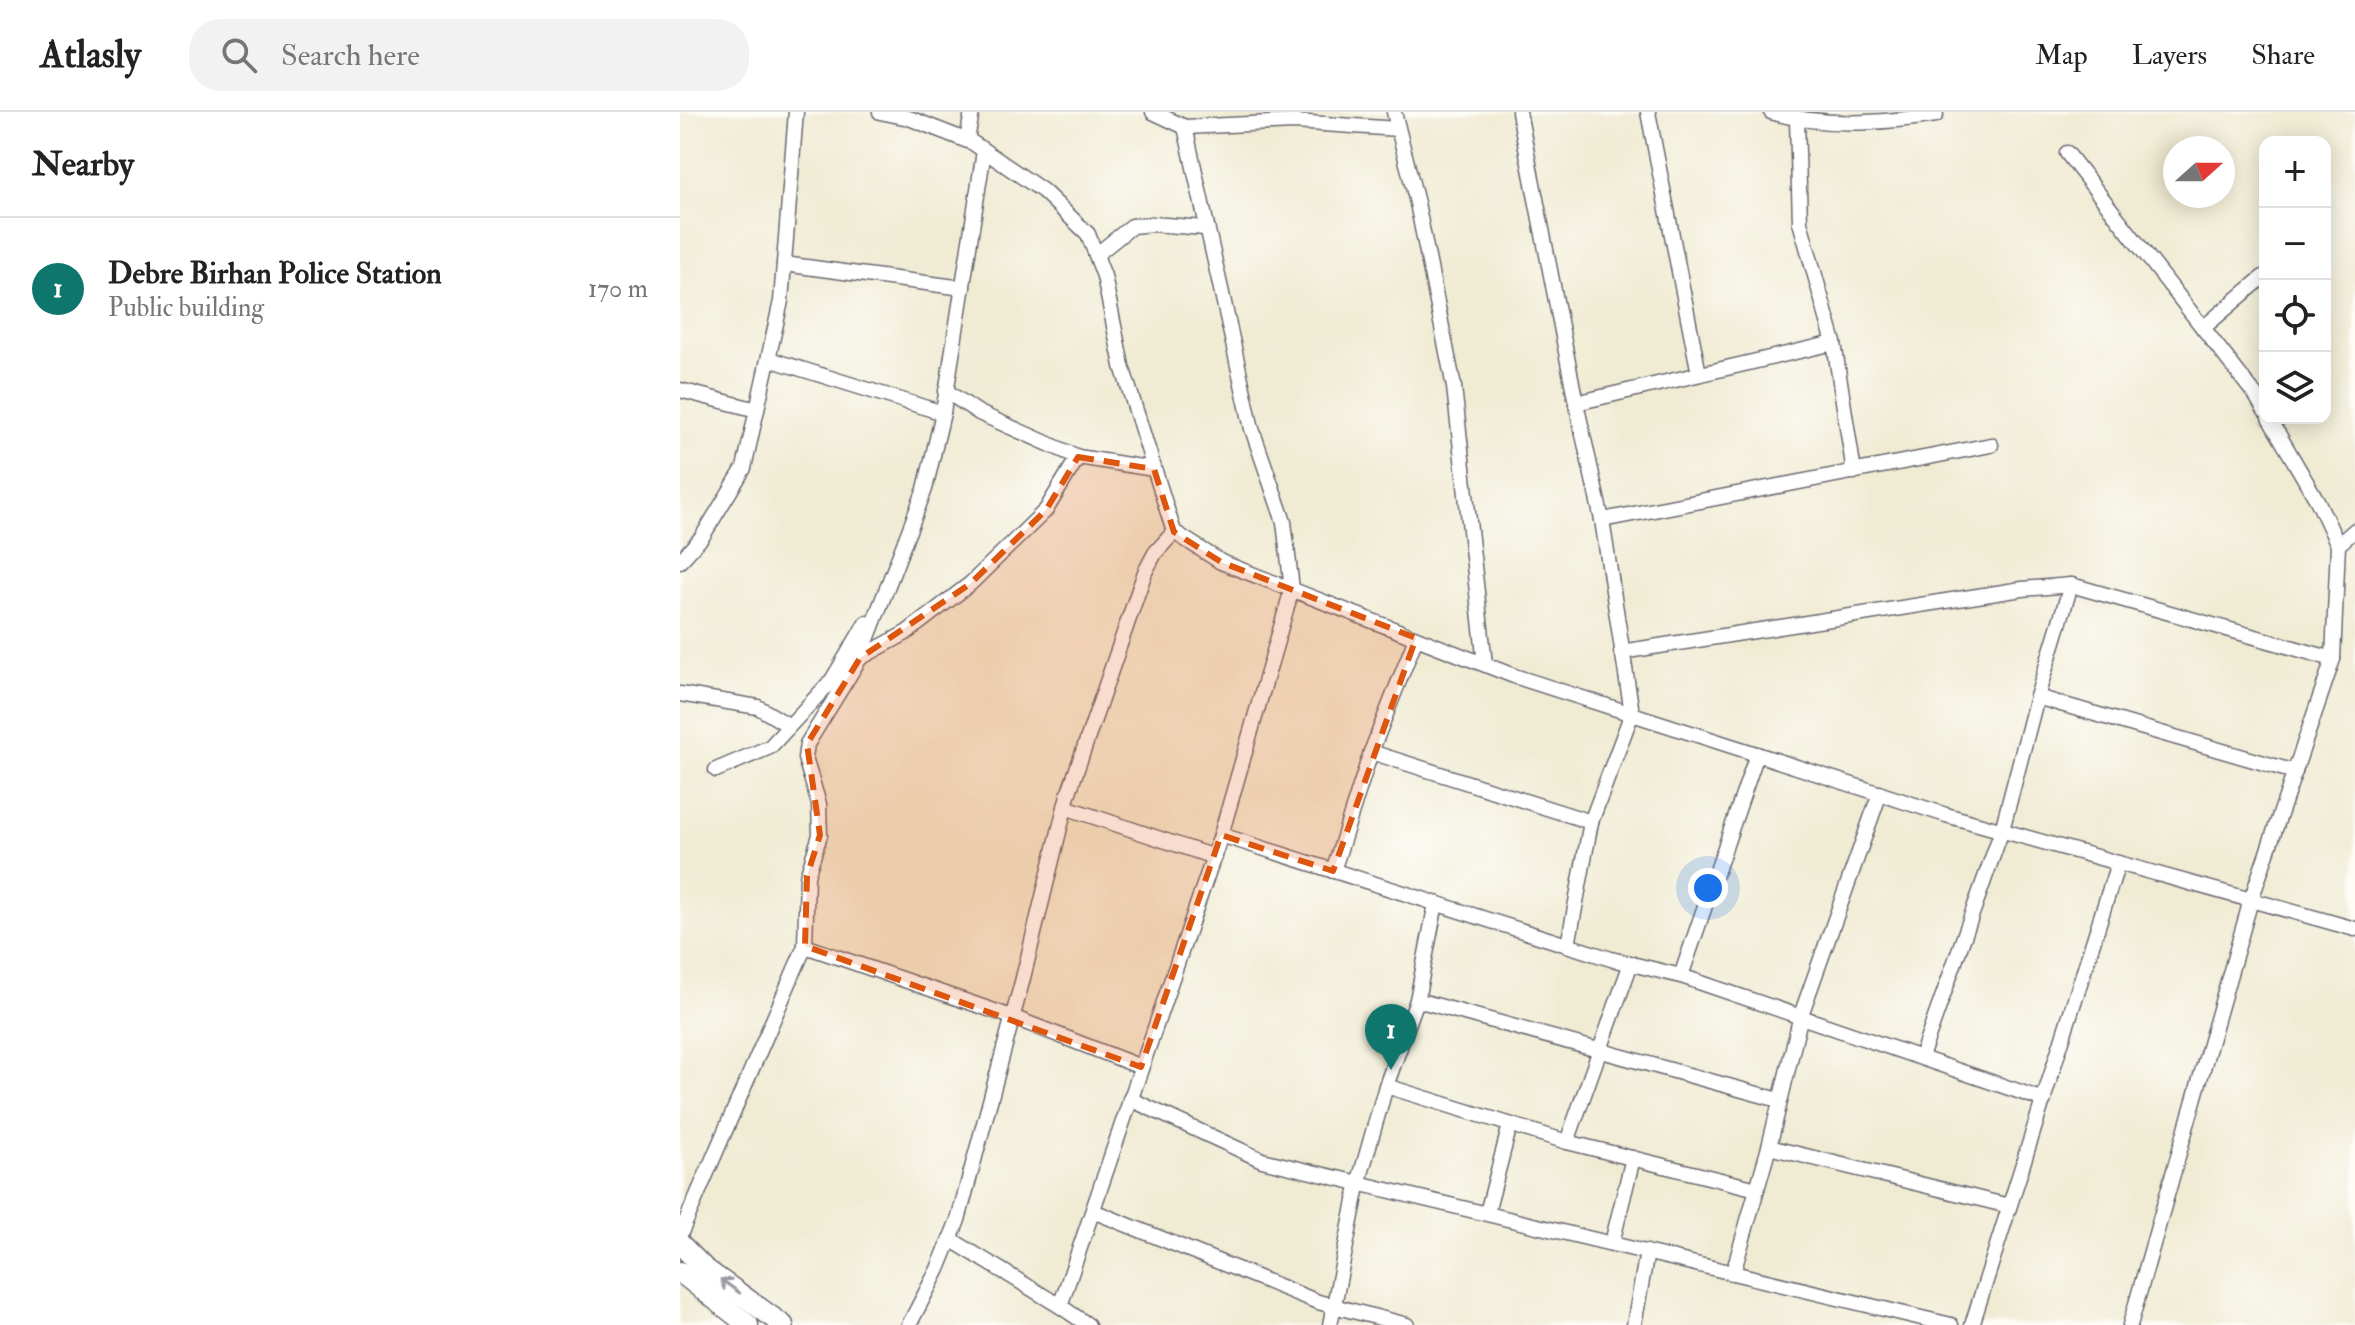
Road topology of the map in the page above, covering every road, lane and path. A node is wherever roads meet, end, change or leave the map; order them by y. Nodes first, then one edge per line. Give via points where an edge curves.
1 (796, 112) edge
2 (880, 112) edge
3 (972, 112) edge
4 (1153, 112) edge
5 (1394, 112) edge
6 (1519, 112) edge
7 (1648, 112) edge
8 (1771, 112) edge
9 (1936, 115) dead end
10 (1797, 120) junction
11 (1185, 127) junction
12 (1398, 129) junction
13 (967, 140) junction
14 (984, 151) junction
15 (2067, 153) dead end
16 (1205, 228) junction
17 (1096, 255) junction
18 (784, 264) junction
19 (2259, 280) edge
20 (963, 288) junction
21 (2203, 328) junction
22 (1834, 343) junction
23 (769, 359) junction
24 (1699, 374) junction
25 (680, 390) edge
26 (946, 391) junction
27 (2259, 401) edge
28 (1576, 403) junction
29 (757, 410) junction
30 (943, 413) junction
31 (2272, 424) edge
32 (1991, 445) dead end
33 (1078, 457) junction
34 (1154, 469) junction
35 (1854, 472) junction
36 (1602, 520) junction
37 (2355, 530) edge
38 (1174, 532) junction
39 (2338, 545) junction
40 (680, 561) edge
41 (2071, 585) junction
42 (887, 588) junction
43 (1292, 589) junction
44 (1416, 638) junction
45 (1621, 652) junction
46 (860, 658) junction
47 (2333, 659) junction
48 (1485, 664) junction
49 (680, 694) edge
50 (2037, 697) junction
51 (1632, 713) junction
52 (788, 725) junction
53 (1371, 752) junction
54 (1757, 754) junction
55 (716, 770) dead end
56 (2295, 772) junction
57 (1880, 793) junction
58 (1065, 807) junction
59 (1591, 822) junction
60 (2002, 830) junction
61 (1221, 835) junction
62 (1214, 857) junction
63 (2118, 863) junction
64 (1333, 871) junction
65 (2251, 900) junction
66 (1436, 903) junction
67 (2355, 929) edge
68 (1568, 945) junction
69 (805, 946) junction
70 (1631, 963) junction
71 (1681, 976) junction
72 (1417, 1000) junction
73 (1801, 1015) junction
74 (1012, 1017) junction
75 (1600, 1051) junction
76 (1921, 1057) junction
77 (1141, 1067) junction
78 (1386, 1086) junction
79 (1130, 1099) junction
80 (1779, 1100) junction
81 (2044, 1100) junction
82 (1510, 1125) junction
83 (1567, 1142) junction
84 (1769, 1147) junction
85 (1633, 1158) junction
86 (1359, 1181) junction
87 (1757, 1189) junction
88 (2009, 1206) junction
89 (1093, 1211) junction
90 (1487, 1213) junction
91 (680, 1235) edge
92 (950, 1239) junction
93 (1612, 1243) junction
94 (680, 1244) edge
95 (1647, 1252) junction
96 (680, 1272) edge
97 (1733, 1273) junction
98 (1060, 1306) junction
99 (1334, 1306) junction
100 (748, 1325) edge
101 (783, 1325) edge
102 (909, 1325) edge
103 (1088, 1325) edge
104 (1330, 1325) edge
105 (1407, 1325) edge
106 (1634, 1325) edge
107 (1951, 1325) edge
108 (1972, 1325) edge
109 (2130, 1325) edge

1 - 18 street
2 - 13 street
3 - 13 street
4 - 11 street
5 - 12 street
6 - 28 street
7 - 24 street
8 - 10 street
9 - 10 street via 1886,122
10 - 22 street via 1800,222
11 - 12 street via 1294,122
11 - 16 street
12 - 48 street via 1454,387
13 - 14 street
14 - 17 street via 1043,191 1088,234
14 - 20 street
15 - 21 street
16 - 17 street via 1132,226
16 - 43 street via 1252,429 1284,522
17 - 34 street
18 - 20 street
18 - 23 street
19 - 21 street
20 - 26 street
21 - 27 street
22 - 24 street
22 - 35 street
23 - 29 street
23 - 30 street
24 - 28 street
25 - 29 street
26 - 30 street
26 - 33 street via 979,413
28 - 36 street
29 - 40 street via 744,468 702,537
30 - 42 street via 925,489
31 - 39 street
32 - 35 street
33 - 34 street
33 - 46 street via 1046,510 970,584 906,633
34 - 38 street
35 - 36 street
36 - 45 street
37 - 39 street
38 - 43 street via 1221,562
38 - 58 street via 1145,572
39 - 47 street
41 - 45 street
41 - 47 street
41 - 50 street
42 - 46 street
42 - 52 street via 832,680
43 - 44 street
43 - 61 street
44 - 48 street
44 - 53 street
45 - 51 street
46 - 69 street via 807,744 820,835 807,876
47 - 56 street
48 - 51 street
49 - 52 street via 758,707
50 - 56 street
50 - 60 street
51 - 54 street
51 - 59 street
52 - 55 street via 770,747
53 - 59 street
53 - 64 street
54 - 57 street
54 - 71 street
56 - 65 street
57 - 60 street
57 - 73 street
58 - 62 street
58 - 74 street
59 - 68 street
60 - 63 street
60 - 76 street
61 - 62 street
61 - 64 street
62 - 77 street
63 - 65 street
63 - 81 street
64 - 66 street
65 - 67 street
65 - 109 street
66 - 68 street
66 - 72 street
68 - 70 street
69 - 74 street
69 - 91 street
70 - 71 street
70 - 75 street
71 - 73 street
72 - 75 street
72 - 78 street
73 - 76 street
73 - 80 street
74 - 77 street
74 - 92 street
75 - 80 street
75 - 83 street
76 - 81 street
77 - 79 street
78 - 82 street
78 - 86 street
79 - 86 street via 1262,1160
79 - 89 street
80 - 84 street
81 - 88 street
82 - 83 street
82 - 90 street
83 - 85 street
84 - 87 street
84 - 88 street
85 - 87 street
85 - 93 street
86 - 90 street
86 - 99 street
87 - 97 street
88 - 108 street
89 - 98 street
89 - 99 street
90 - 93 street
92 - 98 street
92 - 102 street
93 - 95 street
101 -> 94 highway via 704,1268
95 - 97 street
95 - 106 street
96 - 100 highway
97 - 107 street
98 - 103 street
99 - 104 street
99 - 105 street

